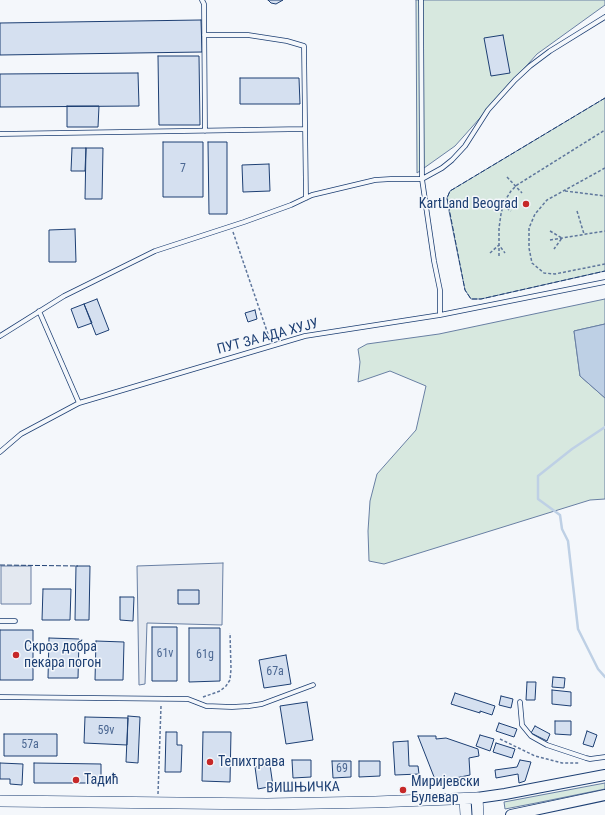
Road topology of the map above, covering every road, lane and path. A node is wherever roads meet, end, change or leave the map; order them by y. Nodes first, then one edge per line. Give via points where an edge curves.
1 (202, 0) edge
2 (421, 0) edge
3 (605, 17) edge
4 (204, 35) junction
5 (304, 129) junction
6 (605, 130) edge
7 (205, 131) junction
8 (0, 134) edge
9 (605, 168) edge
10 (507, 177) dead end
11 (422, 179) junction
12 (516, 186) junction
13 (565, 191) junction
14 (522, 193) dead end
15 (605, 196) edge
16 (306, 198) junction
17 (494, 200) dead end
18 (503, 205) junction
19 (577, 210) dead end
20 (511, 211) dead end
21 (231, 226) junction
22 (550, 231) dead end
23 (605, 231) edge
24 (584, 234) junction
25 (562, 238) junction
26 (550, 240) dead end
27 (499, 245) junction
28 (554, 249) dead end
29 (490, 253) dead end
30 (505, 253) dead end
31 (499, 256) dead end
32 (605, 264) edge
33 (605, 282) edge
34 (39, 311) junction
35 (440, 315) junction
36 (0, 336) edge
37 (272, 345) junction
38 (79, 403) junction
39 (0, 452) edge
40 (0, 621) edge
41 (15, 621) dead end
42 (230, 633) dead end
43 (313, 685) dead end
44 (0, 697) edge
45 (161, 699) junction
46 (194, 701) junction
47 (520, 702) dead end
48 (500, 739) dead end
49 (605, 757) edge
50 (590, 759) junction
51 (605, 775) edge
52 (605, 796) edge
53 (477, 798) junction
54 (465, 799) junction
55 (0, 801) edge
56 (158, 802) junction
57 (466, 815) edge
58 (478, 815) edge
59 (511, 815) edge

1 - 4 lane
2 - 11 lane
3 - 11 lane via 530,66 488,110 465,146 452,160
4 - 5 lane via 248,35 304,46
4 - 7 lane
5 - 7 lane
5 - 16 lane
6 - 12 path
7 - 8 lane
9 - 13 path
10 - 12 path
11 - 16 lane via 375,180
11 - 35 lane via 440,290
12 - 14 path
12 - 18 path
13 - 15 path
13 - 32 path via 547,200 534,214 529,228 532,263 544,273 554,274
16 - 21 lane
17 - 18 path
18 - 20 path
18 - 27 path
19 - 24 path
21 - 34 lane via 155,251
21 - 37 path
22 - 25 path
23 - 24 path
24 - 25 path
25 - 26 path
25 - 28 path
27 - 29 path
27 - 30 path
27 - 31 path
33 - 35 lane, ПУТ ЗА АДА ХУЈУ
34 - 36 lane
34 - 38 lane
35 - 37 lane, ПУТ ЗА АДА ХУЈУ via 305,336
37 - 38 lane, ПУТ ЗА АДА ХУЈУ
38 - 39 lane, ПУТ ЗА АДА ХУЈУ via 21,434
40 - 41 lane
42 - 46 path via 230,680 220,691
43 - 46 lane via 262,704 249,706 210,707
44 - 45 lane
45 - 46 lane
45 - 56 path
47 - 50 lane via 522,725 531,736 547,745
48 - 50 path via 535,756 554,761 580,763
49 - 50 lane
51 - 53 street, ВИШЊИЧКА
52 - 59 street
53 - 54 main road, ВИШЊИЧКА
53 - 58 main road
54 - 56 main road, ВИШЊИЧКА via 266,804
54 - 57 main road
55 - 56 main road, ВИШЊИЧКА

